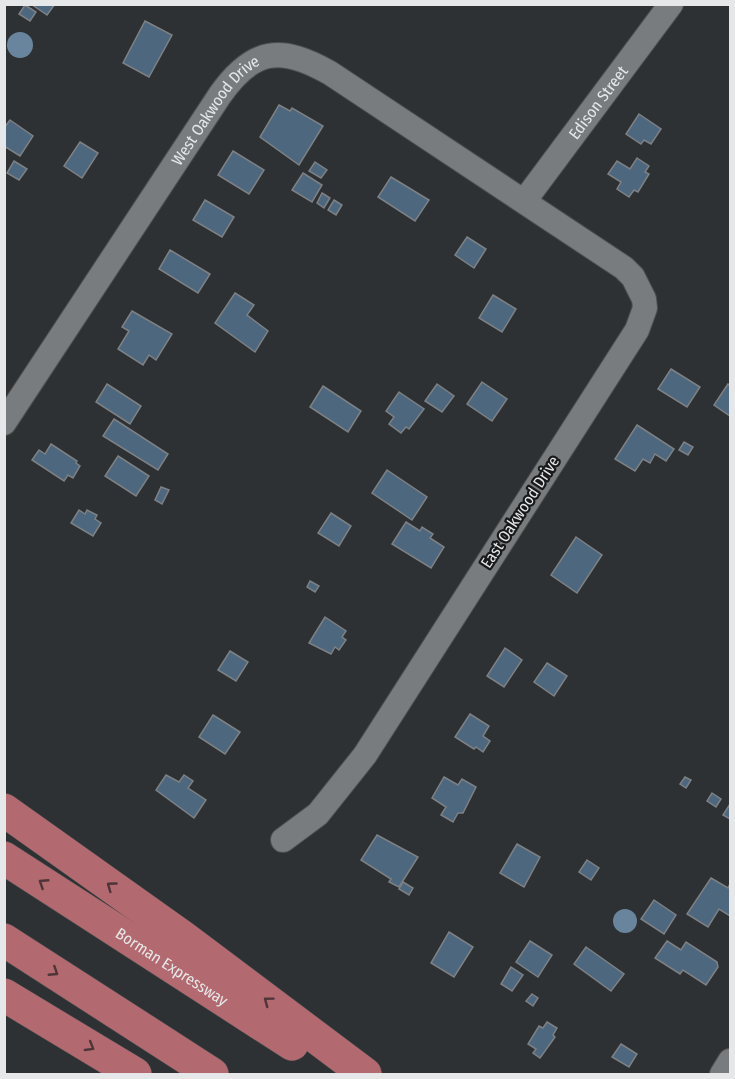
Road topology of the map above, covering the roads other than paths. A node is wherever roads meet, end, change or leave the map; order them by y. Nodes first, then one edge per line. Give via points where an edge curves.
1 (671, 4) edge
2 (525, 200) junction
3 (4, 423) edge
4 (4, 810) edge
5 (283, 840) dead end
6 (4, 858) edge
7 (4, 940) edge
8 (4, 994) edge
9 (730, 1061) edge
10 (135, 1074) edge
11 (212, 1074) edge
12 (339, 1074) edge
13 (365, 1074) edge
14 (722, 1074) edge

1 - 2 street, Edison Street
2 - 3 street, West Oakwood Drive via 317,66 285,54 256,59 237,73 220,95
2 - 5 street, East Oakwood Drive via 633,277 644,299 642,319 365,755 318,814
13 -> 4 highway
12 -> 6 highway, Borman Expressway
7 -> 11 highway
8 -> 10 highway
9 - 14 street

